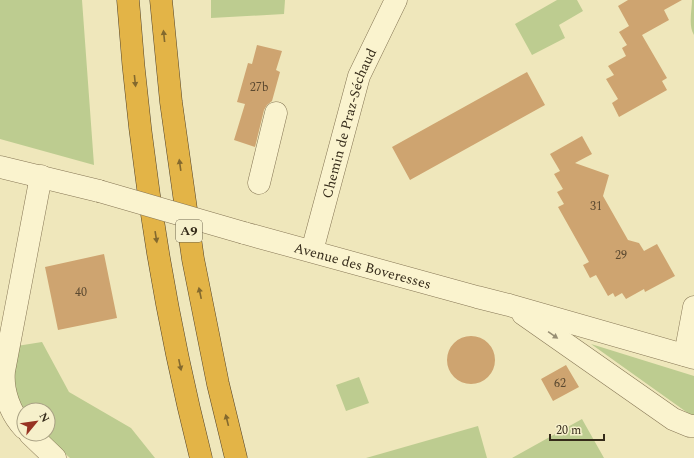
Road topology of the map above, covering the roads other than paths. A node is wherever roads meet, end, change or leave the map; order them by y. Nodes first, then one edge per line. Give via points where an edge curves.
1 (128, 0) edge
2 (161, 0) edge
3 (396, 0) edge
4 (276, 113) dead end
5 (0, 167) edge
6 (41, 176) junction
7 (259, 183) dead end
8 (312, 251) junction
9 (509, 305) junction
10 (694, 307) edge
11 (690, 356) edge
12 (16, 418) edge
13 (694, 426) edge
14 (38, 442) edge
15 (55, 458) edge
16 (201, 458) edge
17 (236, 458) edge

1 -> 16 highway, A9 via 137,104 156,240
17 -> 2 highway, A9 via 193,259 171,102
3 - 8 street, Chemin de Praz-Séchaud via 360,76
4 - 7 street
5 - 6 street, Avenue des Boveresses
6 - 8 street, Avenue des Boveresses, bridge
6 - 12 street via 4,371 3,383 7,400
8 - 9 street, Avenue des Boveresses
9 - 11 street, Avenue des Boveresses
9 -> 13 street via 672,419
10 - 11 street, Avenue des Boveresses
14 - 15 street

